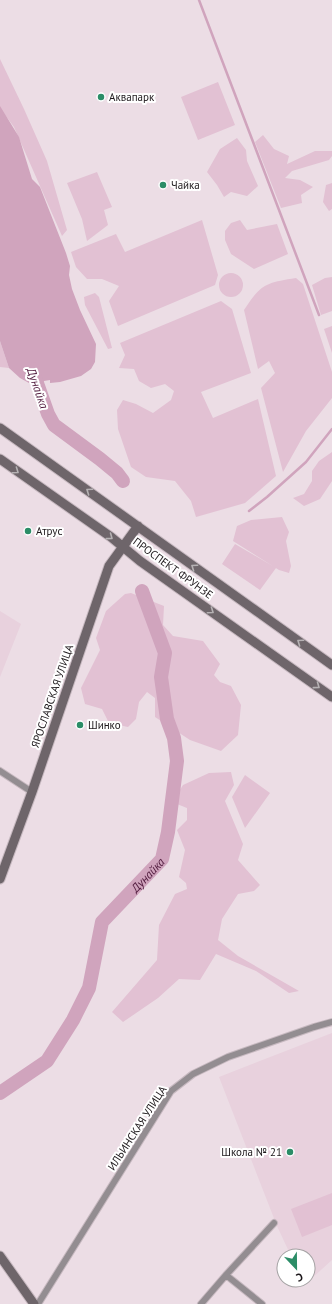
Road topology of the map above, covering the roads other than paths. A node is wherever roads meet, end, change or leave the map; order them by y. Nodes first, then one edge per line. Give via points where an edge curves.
1 (0, 428) edge
2 (0, 459) edge
3 (138, 526) junction
4 (123, 547) junction
5 (332, 665) edge
6 (332, 697) edge
7 (0, 771) edge
8 (32, 792) junction
9 (0, 879) edge
10 (332, 1022) edge
11 (274, 1223) dead end
12 (0, 1256) edge
13 (226, 1275) junction
14 (34, 1304) edge
15 (38, 1304) edge
16 (201, 1304) edge
17 (262, 1304) edge

3 -> 1 main road, ПРОСПЕКТ ФРУНЗЕ
2 -> 4 main road, ПРОСПЕКТ ФРУНЗЕ
3 - 4 main road, ЯРОСЛАВСКАЯ УЛИЦА
5 -> 3 main road, ПРОСПЕКТ ФРУНЗЕ
4 -> 6 main road, ПРОСПЕКТ ФРУНЗЕ
4 - 8 main road, ЯРОСЛАВСКАЯ УЛИЦА via 110,566
7 - 8 street
8 - 9 main road, ЯРОСЛАВСКАЯ УЛИЦА
10 - 15 street, ИЛЬИНСКАЯ УЛИЦА via 228,1057 193,1074 171,1091
11 - 13 street
12 - 14 main road
13 - 16 street
13 - 17 street

